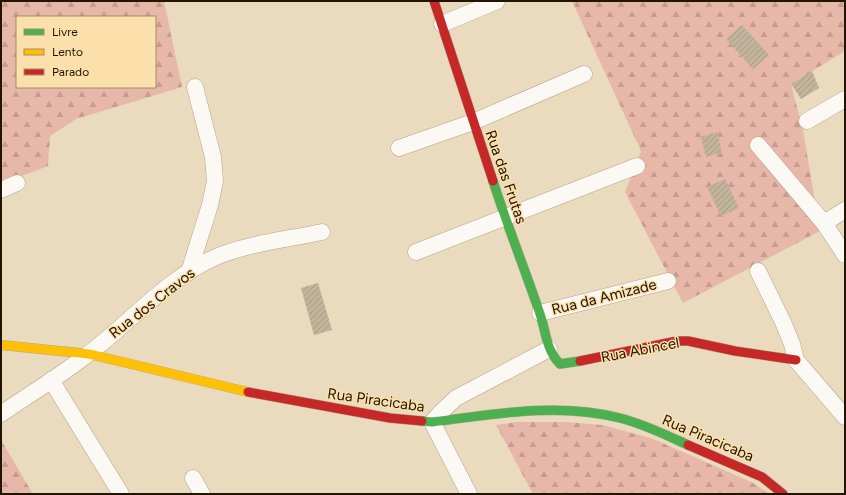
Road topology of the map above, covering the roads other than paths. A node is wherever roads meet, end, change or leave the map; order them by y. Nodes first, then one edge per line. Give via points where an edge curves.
1 (434, 1) edge
2 (497, 1) edge
3 (442, 24) junction
4 (584, 74) dead end
5 (196, 87) dead end
6 (845, 99) edge
7 (473, 122) junction
8 (807, 122) dead end
9 (758, 145) dead end
10 (399, 148) dead end
11 (637, 166) dead end
12 (17, 184) dead end
13 (1, 190) edge
14 (845, 210) edge
15 (505, 219) junction
16 (824, 224) junction
17 (322, 232) dead end
18 (416, 252) dead end
19 (845, 254) edge
20 (758, 271) dead end
21 (189, 272) junction
22 (668, 281) dead end
23 (540, 313) junction
24 (1, 345) edge
25 (89, 354) junction
26 (552, 354) junction
27 (796, 360) junction
28 (51, 380) junction
29 (1, 414) edge
30 (845, 417) edge
31 (432, 422) junction
32 (193, 478) dead end
33 (121, 494) edge
34 (202, 494) edge
35 (469, 494) edge
36 (783, 494) edge

1 - 3 street, Rua das Frutas
2 - 3 street
3 - 7 street, Rua das Frutas
4 - 7 street
5 - 21 street via 213,157 215,181
6 - 8 street
7 - 10 street
7 - 15 street, Rua das Frutas
9 - 16 street
11 - 15 street
12 - 13 street
14 - 16 street
15 - 18 street
15 - 23 street, Rua das Frutas
16 - 19 street
17 - 21 street, Rua dos Cravos via 246,247 216,257
20 - 27 street via 783,322
21 - 25 street, Rua dos Cravos
22 - 23 street, Rua da Amizade
23 - 26 street, Rua das Frutas
24 - 25 street, Rua Piracicaba
25 - 28 street, Rua dos Cravos
25 - 31 street, Rua Piracicaba via 248,392 377,416
26 - 27 street, Rua Abincel via 560,364 572,363 677,341 688,341
26 - 31 street via 456,398
27 - 30 street
28 - 29 street, Rua dos Cravos
28 - 33 street
31 - 35 street
31 - 36 street, Rua Piracicaba via 547,410 620,418 762,477
32 - 34 street

